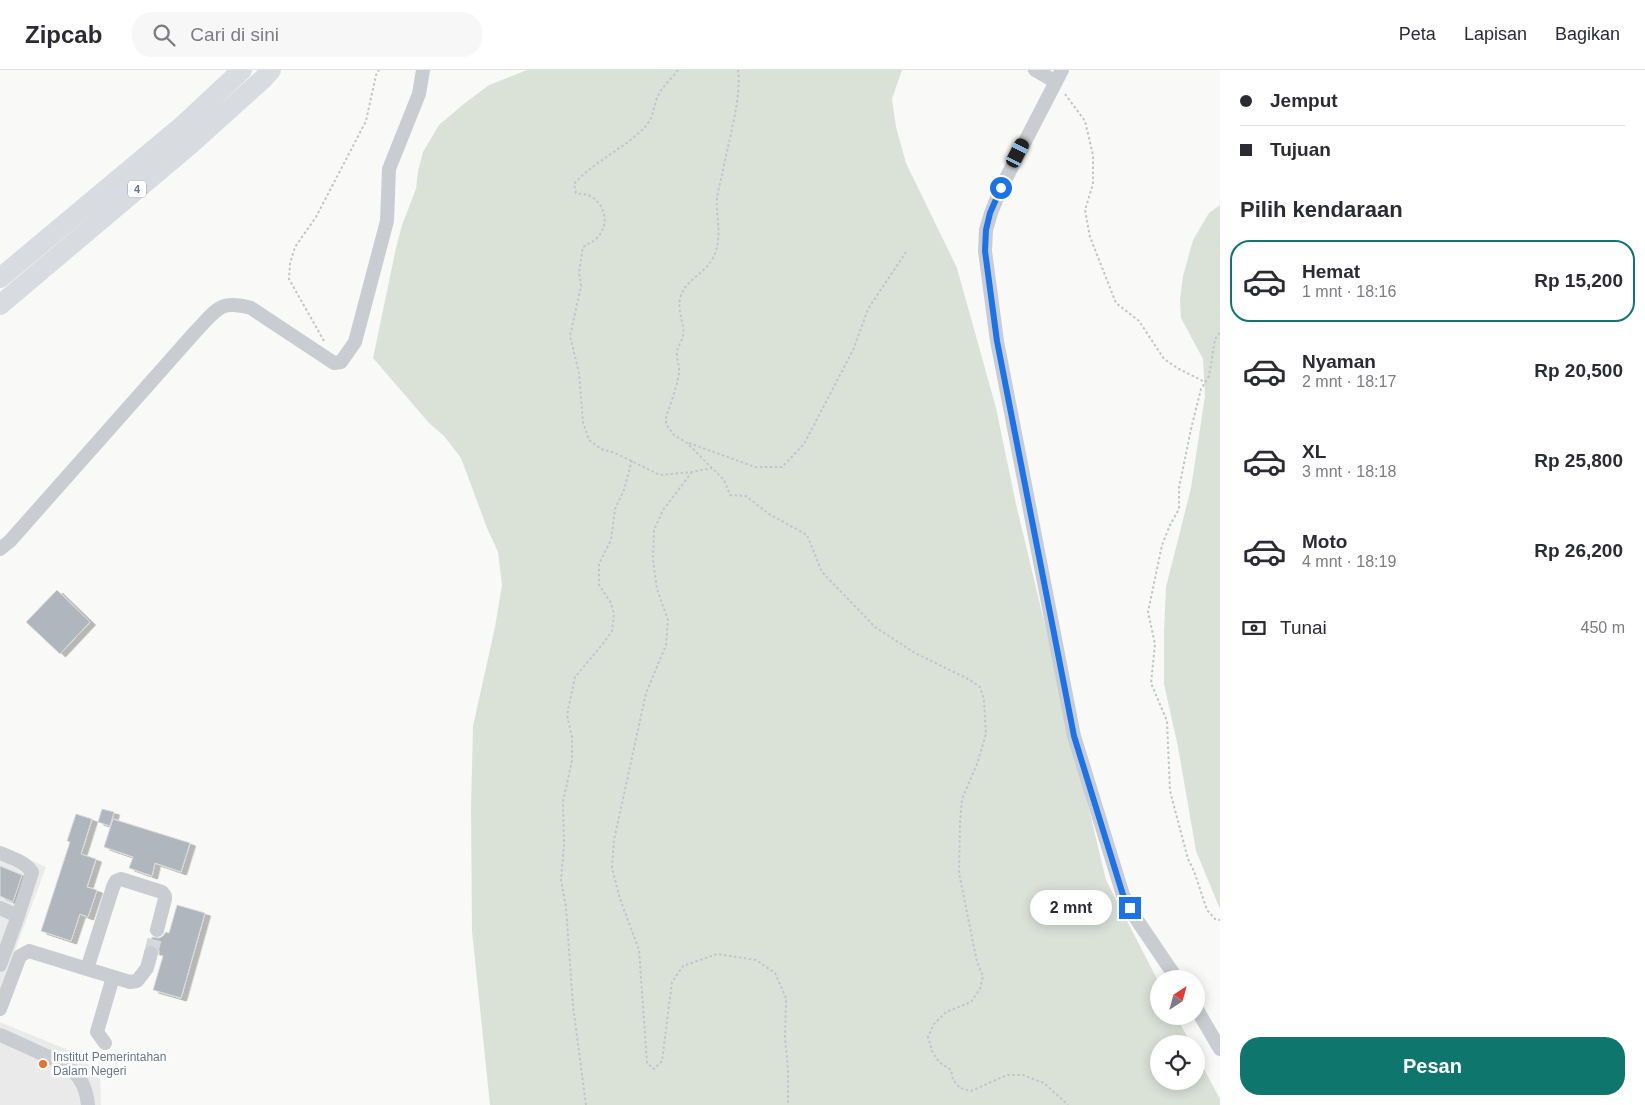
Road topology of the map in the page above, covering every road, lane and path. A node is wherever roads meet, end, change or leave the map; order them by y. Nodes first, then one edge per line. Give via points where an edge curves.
1 (242, 70) edge
2 (271, 70) edge
3 (379, 70) edge
4 (423, 70) edge
5 (678, 70) edge
6 (738, 70) edge
7 (1035, 70) edge
8 (1059, 76) edge
9 (906, 252) dead end
10 (0, 278) edge
11 (0, 305) edge
12 (1220, 333) edge
13 (336, 363) junction
14 (1206, 382) junction
15 (687, 442) junction
16 (632, 460) junction
17 (712, 468) junction
18 (692, 472) junction
19 (0, 549) edge
20 (0, 853) edge
21 (0, 908) edge
22 (18, 916) junction
23 (1220, 920) edge
24 (157, 930) tunnel mouth
25 (4, 941) edge
26 (151, 953) tunnel mouth
27 (0, 966) edge
28 (87, 969) junction
29 (1171, 970) edge
30 (113, 977) junction
31 (0, 1009) edge
32 (1205, 1023) edge
33 (0, 1035) edge
34 (105, 1043) dead end
35 (1220, 1049) edge
36 (88, 1105) edge
37 (586, 1105) edge
38 (788, 1105) edge
39 (1068, 1105) edge

1 - 10 highway, 4 via 182,126
2 - 11 highway, 4 via 192,143
3 - 13 path via 366,121 316,217 295,247 290,263 289,279
4 - 13 street via 419,94 389,169 387,221 355,342 345,358
5 - 16 path via 658,97 653,116 645,128 584,172 574,184 576,193 588,195 599,203 605,214 604,229 583,247 581,286 570,336 579,373 583,422 589,440 595,445
6 - 15 path via 736,110 717,198 719,240 713,258 700,274 688,282 679,301 683,335 677,351 679,372 666,424 674,435
7 - 8 street
8 - 14 path via 1085,121 1093,155 1093,184 1085,210 1090,236 1116,303 1139,321 1164,359
8 - 29 street via 990,213 985,251 997,341 1074,736 1123,895
9 - 15 path via 868,309 854,348 804,444 782,467 755,468
12 - 14 path via 1215,339
13 - 19 street via 251,308 225,305 196,331
14 - 23 path via 1201,389 1178,488 1179,509 1162,545 1148,612 1154,644 1151,683 1167,721 1170,791 1188,860 1207,910
15 - 17 path
16 - 18 path via 660,475
16 - 37 path via 615,509 612,540 599,564 599,585 614,614 612,631 575,677 567,715 572,761 563,801 561,880
17 - 18 path
17 - 39 path via 724,480 730,494 746,496 768,514 807,535 822,572 875,627 915,653 980,687 986,734 978,764 962,799 959,873 983,976 980,989 971,1002 946,1012 934,1024 928,1037 932,1051 950,1070 960,1088 971,1091 1007,1075 1023,1075 1044,1082
18 - 38 path via 663,510 654,530 653,560 657,589 668,620 666,644 646,693 614,840 612,868 639,950 647,1063 654,1069 662,1061 672,982 683,966 718,954 756,960 775,973 786,998
20 - 22 street via 28,866 32,872
21 - 22 street
22 - 25 street
24 - 28 street via 168,892 121,879 116,881
25 - 27 street
26 - 30 street via 147,968 137,981
28 - 30 street
28 - 31 street via 29,951 23,953
30 - 34 street via 97,1032
32 - 35 street
33 - 36 street via 67,1066 85,1088

